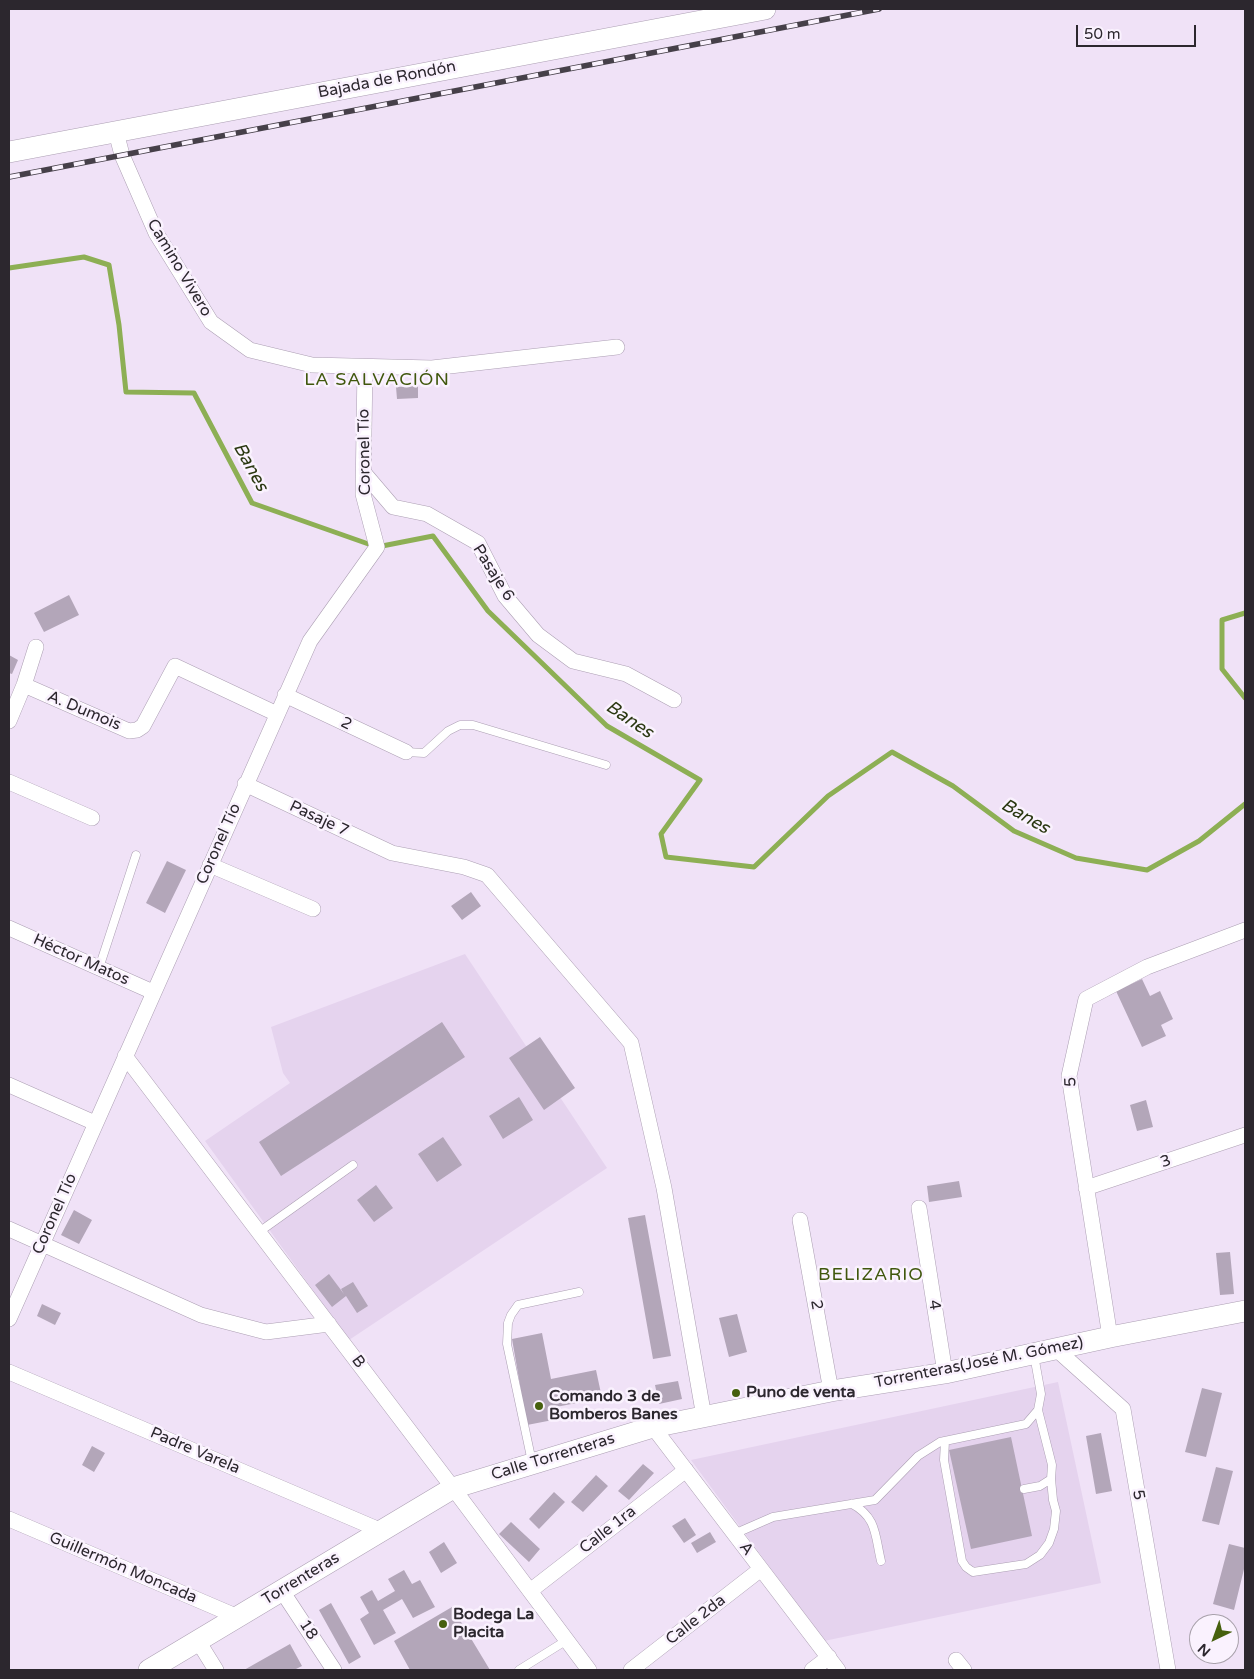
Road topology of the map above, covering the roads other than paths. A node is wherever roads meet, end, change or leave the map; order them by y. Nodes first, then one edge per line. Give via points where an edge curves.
1 (764, 9) edge
2 (116, 132) junction
3 (9, 152) edge
4 (616, 347) dead end
5 (365, 367) junction
6 (364, 474) junction
7 (36, 647) dead end
8 (24, 685) junction
9 (285, 695) junction
10 (674, 700) dead end
11 (277, 714) junction
12 (9, 721) edge
13 (406, 752) joint
14 (606, 765) dead end
15 (9, 782) edge
16 (245, 784) junction
17 (92, 818) dead end
18 (136, 855) dead end
19 (210, 865) junction
20 (313, 909) dead end
21 (9, 928) edge
22 (1245, 930) edge
23 (99, 968) junction
24 (153, 992) junction
25 (125, 1056) junction
26 (9, 1085) edge
27 (95, 1123) junction
28 (1245, 1135) edge
29 (353, 1165) dead end
30 (1086, 1188) junction
31 (919, 1208) dead end
32 (800, 1220) dead end
33 (9, 1229) edge
34 (259, 1232) junction
35 (42, 1244) junction
36 (579, 1292) dead end
37 (1245, 1311) edge
38 (9, 1319) edge
39 (329, 1324) junction
40 (1110, 1337) junction
41 (1056, 1349) junction
42 (1034, 1353) junction
43 (9, 1372) edge
44 (945, 1373) junction
45 (832, 1391) junction
46 (1038, 1410) junction
47 (704, 1417) junction
48 (653, 1427) junction
49 (945, 1441) junction
50 (532, 1464) junction
51 (686, 1470) junction
52 (1051, 1479) junction
53 (453, 1488) junction
54 (1024, 1489) dead end
55 (852, 1504) junction
56 (9, 1519) edge
57 (382, 1531) junction
58 (734, 1534) junction
59 (881, 1561) dead end
60 (761, 1569) junction
61 (282, 1591) junction
62 (530, 1591) junction
63 (238, 1617) junction
64 (566, 1640) junction
65 (198, 1641) junction
66 (828, 1657) junction
67 (149, 1670) edge
68 (216, 1670) edge
69 (334, 1670) edge
70 (519, 1670) edge
71 (589, 1670) edge
72 (631, 1670) edge
73 (812, 1670) edge
74 (838, 1670) edge
75 (1168, 1670) edge

1 - 2 street, Bajada de Rondón
2 - 3 street, Bajada de Rondón
2 - 5 street, Camino Vivero via 122,155 156,234 211,322 250,350 312,365
4 - 5 street, Camino Vivero via 432,368
5 - 6 street, Coronel Tío
6 - 9 street, Coronel Tío via 363,494 378,547 310,641
6 - 10 street, Pasaje 6 via 393,507 427,514 478,543 505,596 538,635 572,661 626,674
7 - 8 street
8 - 11 street, A. Dumois via 129,731 143,726 174,666
8 - 12 street
9 - 11 street, Coronel Tío
9 - 13 street, 2
11 - 16 street, Coronel Tío
13 - 14 lane via 424,753 448,731 460,725 473,725
15 - 17 street
16 - 19 street, Coronel Tío
16 - 47 street, Pasaje 7 via 392,853 464,867 487,875 631,1042 664,1188
18 - 23 lane
19 - 20 street
19 - 24 street, Coronel Tío
21 - 23 street, Héctor Matos
22 - 30 street, 5 via 1147,967 1086,999 1069,1076
23 - 24 street, Héctor Matos
24 - 25 street, Coronel Tío
25 - 27 street, Coronel Tío
25 - 34 street, B
26 - 27 street
27 - 35 street, Coronel Tío
28 - 30 street, 3
29 - 34 lane
30 - 40 street, 5
31 - 44 street, 4
32 - 45 street, 2
33 - 35 street
34 - 39 street, B
35 - 38 street, Coronel Tío
35 - 39 street via 201,1315 266,1332
36 - 50 lane via 518,1305 508,1323 507,1344
37 - 40 street, Torrenteras(José M. Gómez)
39 - 53 street, B
40 - 41 street, Torrenteras(José M. Gómez)
41 - 42 street, Torrenteras(José M. Gómez)
41 - 75 street, 5 via 1124,1409
42 - 44 street, Torrenteras(José M. Gómez)
42 - 46 lane via 1041,1394
43 - 57 street, Padre Varela
44 - 45 street, Torrenteras(José M. Gómez)
45 - 47 street, Torrenteras(José M. Gómez)
46 - 49 lane via 1026,1424
46 - 52 lane via 1052,1464
47 - 48 street, Torrenteras(José M. Gómez)
48 - 50 street, Calle Torrenteras
48 - 51 street, A
49 - 52 lane via 944,1460 962,1560 973,1572 1026,1564 1040,1554 1054,1529 1056,1511
49 - 55 lane via 918,1456 875,1500
50 - 53 street, Calle Torrenteras
51 - 58 street, A
51 - 62 street, Calle 1ra
52 - 54 lane via 1040,1486
53 - 57 street, Torrenteras
53 - 62 street, B
55 - 58 lane via 773,1517
55 - 59 lane via 869,1517
56 - 63 street, Guillermón Moncada
57 - 61 street, Torrenteras
58 - 60 street, A
60 - 66 street, A
60 - 72 street, Calle 2da
61 - 63 street, Torrenteras
61 - 69 street, 18
62 - 64 street, B
63 - 65 street, Torrenteras
64 - 70 lane
64 - 71 street, B
65 - 67 street, Torrenteras
65 - 68 street
66 - 73 street
66 - 74 street, A

